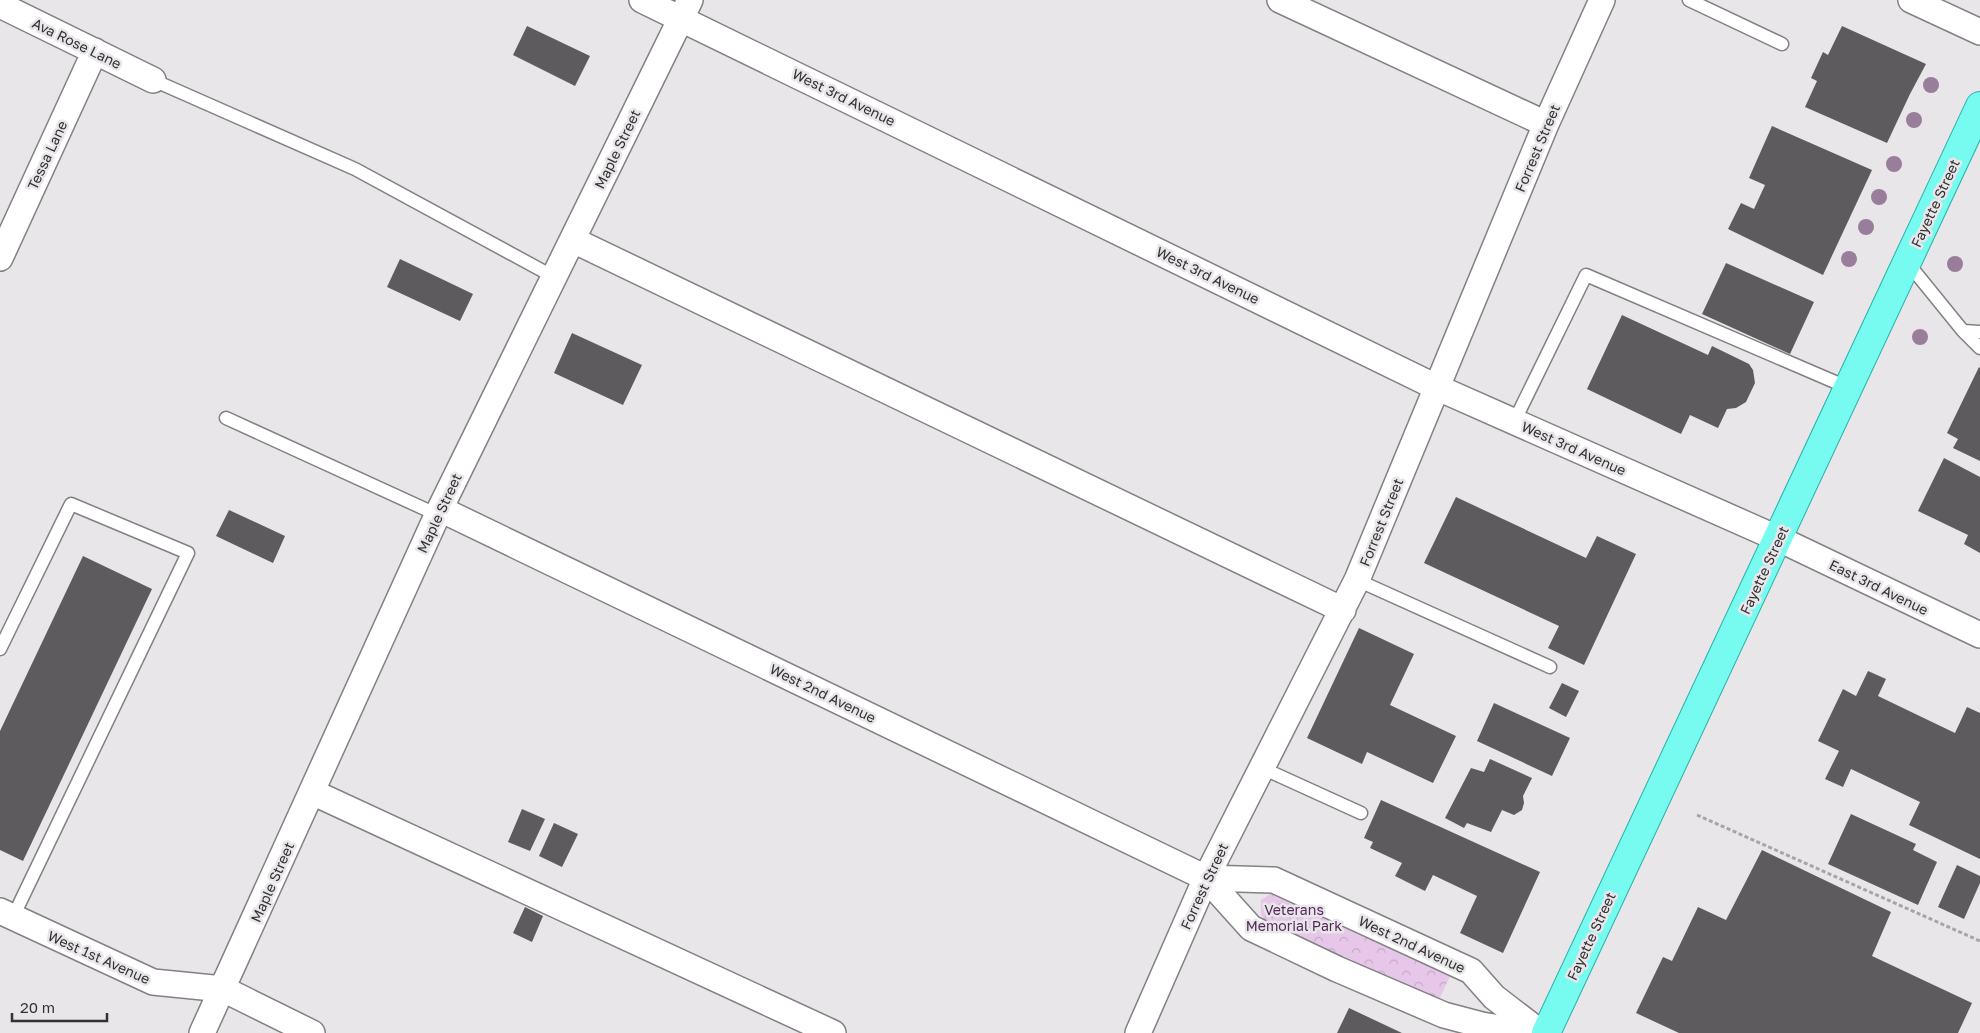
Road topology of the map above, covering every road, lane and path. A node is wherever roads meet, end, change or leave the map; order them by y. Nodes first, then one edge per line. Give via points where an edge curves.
1 (642, 0) edge
2 (1280, 0) edge
3 (1602, 0) edge
4 (1689, 0) edge
5 (1911, 0) edge
6 (0, 5) edge
7 (686, 9) edge
8 (1980, 32) edge
9 (1782, 44) dead end
10 (95, 51) junction
11 (153, 80) joint
12 (1980, 106) edge
13 (1546, 124) junction
14 (572, 240) junction
15 (0, 258) edge
16 (1907, 262) junction
17 (554, 277) junction
18 (1963, 331) junction
19 (1980, 332) edge
20 (1980, 348) edge
21 (1436, 387) junction
22 (1849, 388) junction
23 (226, 418) dead end
24 (1514, 422) junction
25 (439, 512) junction
26 (1779, 539) junction
27 (1357, 580) junction
28 (1342, 610) junction
29 (1980, 635) edge
30 (0, 649) edge
31 (1550, 667) dead end
32 (1262, 768) junction
33 (312, 792) junction
34 (1360, 813) dead end
35 (1697, 815) dead end
36 (1206, 878) junction
37 (6, 914) edge
38 (1980, 941) edge
39 (223, 989) junction
40 (202, 1033) edge
41 (312, 1033) edge
42 (833, 1033) edge
43 (1138, 1033) edge
44 (1528, 1033) edge
45 (1541, 1033) edge
46 (1546, 1033) edge

1 - 7 street, West 3rd Avenue
2 - 13 street
3 - 13 street, Forrest Street
4 - 9 lane
5 - 8 street
6 - 10 street, Ava Rose Lane
7 - 14 street, Maple Street
7 - 21 street, West 3rd Avenue
10 - 11 street, Ava Rose Lane
10 - 15 street, Tessa Lane
11 - 17 lane via 355,169
12 - 16 main road, Fayette Street
13 - 21 street, Forrest Street
14 - 17 street, Maple Street
14 - 28 street
16 - 18 lane
16 - 22 main road, Fayette Street
17 - 25 street, Maple Street
18 - 19 lane
18 - 20 lane
21 - 24 street, West 3rd Avenue
21 - 27 street, Forrest Street
22 - 24 lane via 1586,275
22 - 26 main road, Fayette Street
23 - 25 lane
24 - 26 street, West 3rd Avenue
25 - 33 street, Maple Street
25 - 36 street, West 2nd Avenue
26 - 29 street, East 3rd Avenue
26 - 46 main road, Fayette Street
27 - 28 street, Forrest Street
27 - 31 lane
28 - 32 street, Forrest Street
30 - 37 lane via 71,504 188,553
32 - 34 lane
32 - 36 street, Forrest Street
33 - 39 street, Maple Street
33 - 42 street
35 - 38 path
36 - 43 street, Forrest Street
36 - 44 street, West 2nd Avenue via 1251,928 1444,1015
36 - 45 street, West 2nd Avenue via 1274,880 1471,971 1494,998
37 - 39 street, West 1st Avenue via 153,982
39 - 40 street, Maple Street
39 - 41 street, West 1st Avenue

